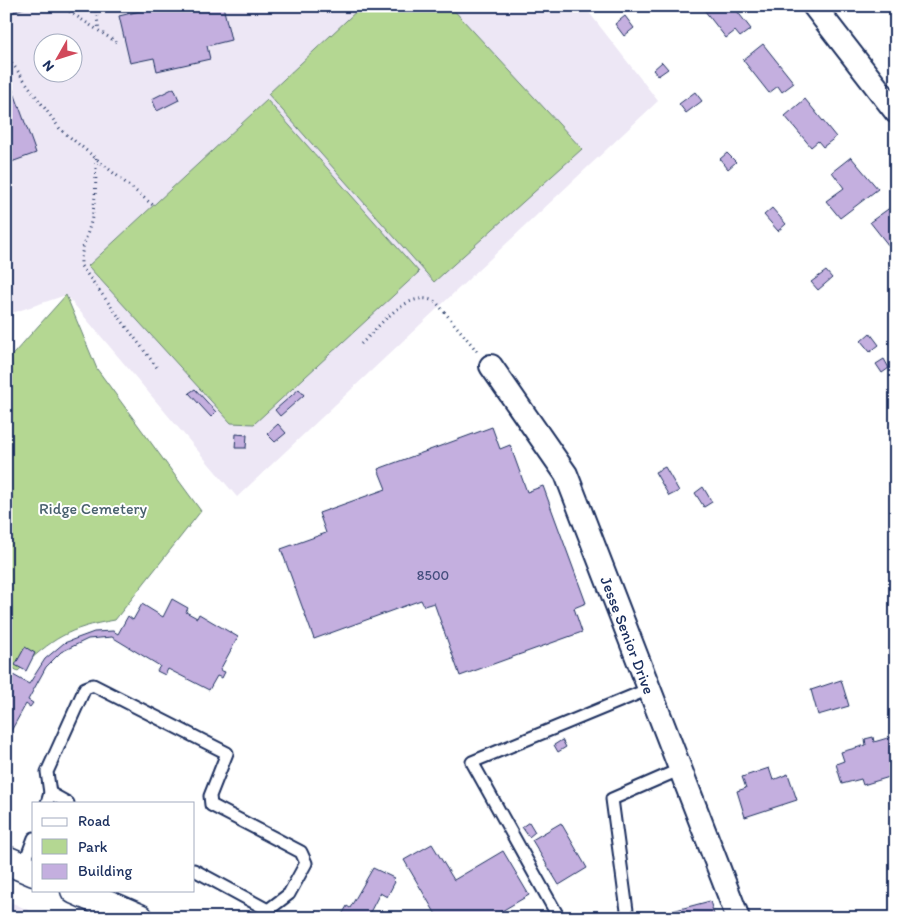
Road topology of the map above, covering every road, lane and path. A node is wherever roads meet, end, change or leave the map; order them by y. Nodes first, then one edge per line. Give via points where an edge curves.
1 (61, 6) edge
2 (95, 6) edge
3 (814, 6) edge
4 (99, 31) junction
5 (116, 42) dead end
6 (6, 55) edge
7 (896, 112) edge
8 (96, 158) junction
9 (154, 206) dead end
10 (361, 344) dead end
11 (491, 366) joint
12 (158, 369) dead end
13 (649, 689) junction
14 (681, 769) junction
15 (48, 798) edge
16 (64, 802) edge
17 (32, 842) edge
18 (21, 867) edge
19 (195, 871) edge
20 (80, 892) edge
21 (266, 914) edge
22 (139, 918) edge
23 (559, 918) edge
24 (628, 918) edge
25 (738, 918) edge

1 - 4 path
2 - 4 path
3 - 7 street
4 - 5 path
6 - 8 path via 60,129
8 - 9 path
8 - 12 path via 96,192 81,266
10 - 11 path via 402,306 419,298 428,298 436,302
11 - 13 street, Jesse Senior Drive via 566,474
13 - 14 street, Jesse Senior Drive
13 - 23 lane via 472,762
14 - 24 lane via 612,799
14 - 25 street, Jesse Senior Drive
15 - 16 lane
15 - 21 lane via 47,772 85,688 93,684 227,754 210,796 211,805 301,852 306,863 289,894
17 - 18 lane
19 - 21 lane
20 - 22 main road

